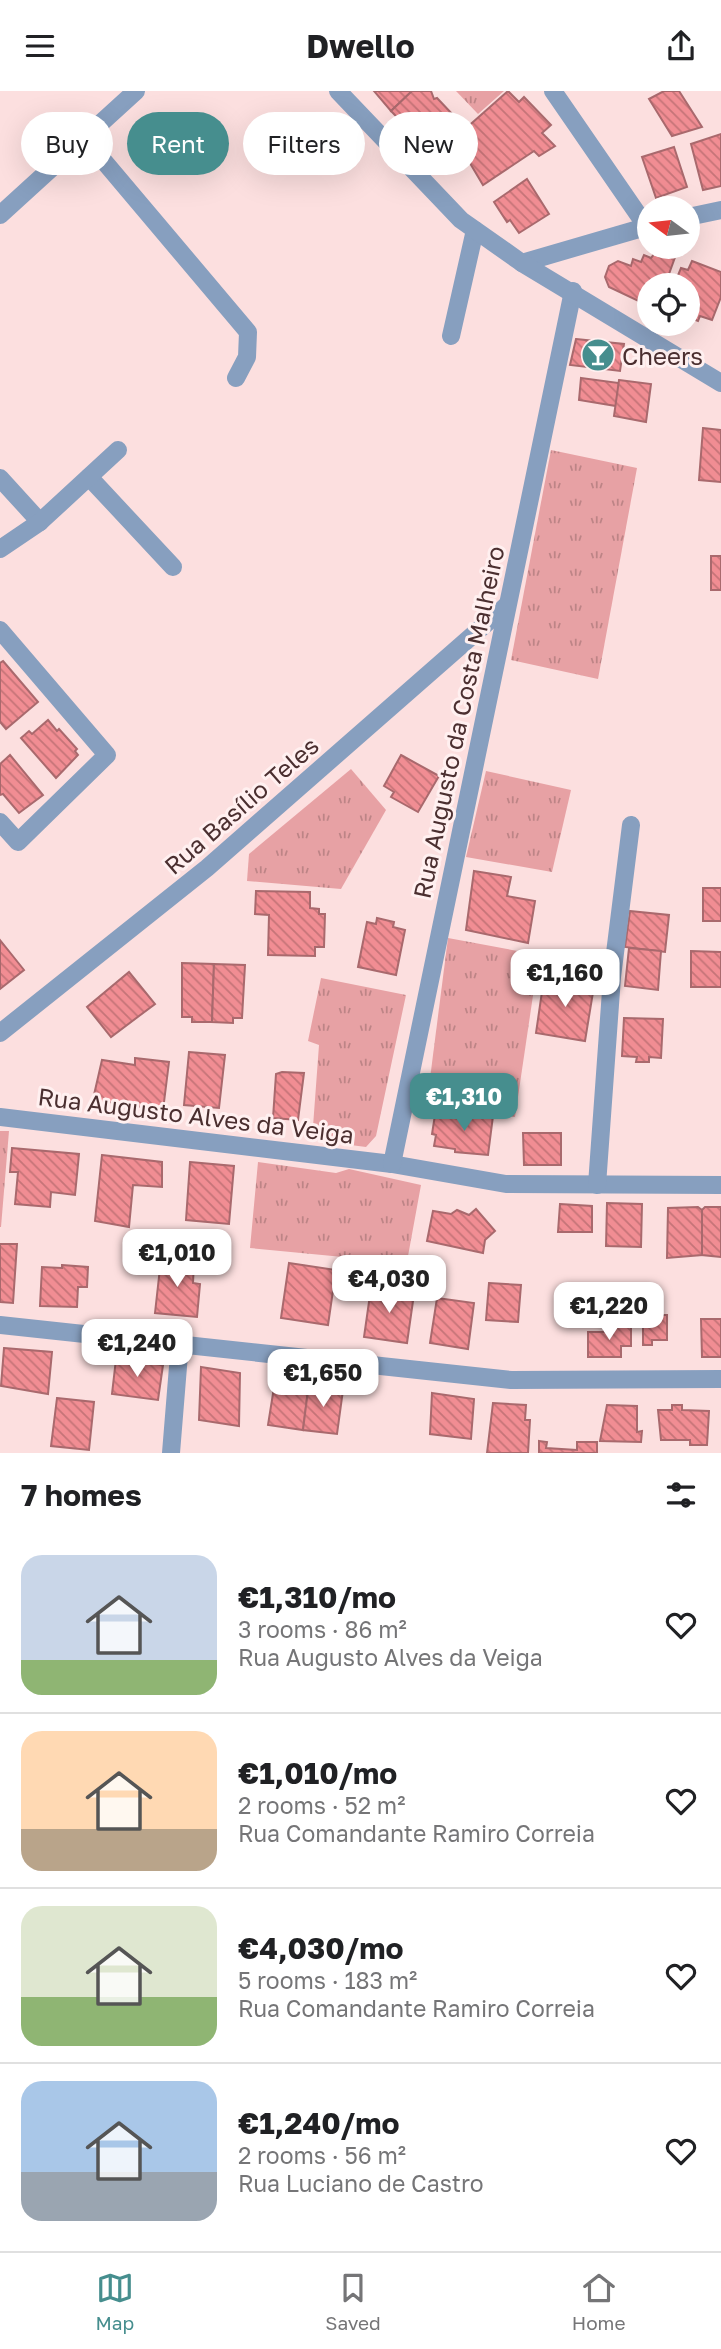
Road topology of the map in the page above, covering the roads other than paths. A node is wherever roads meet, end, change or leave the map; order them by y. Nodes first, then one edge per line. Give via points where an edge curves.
1 (136, 91) edge
2 (338, 91) edge
3 (553, 91) edge
4 (113, 114) edge
5 (113, 172) edge
6 (46, 175) edge
7 (637, 210) edge
8 (721, 210) edge
9 (700, 214) edge
10 (0, 215) edge
11 (637, 229) edge
12 (475, 230) junction
13 (522, 263) junction
14 (573, 291) junction
15 (451, 336) dead end
16 (236, 378) dead end
17 (721, 383) edge
18 (118, 450) dead end
19 (89, 477) junction
20 (0, 478) edge
21 (40, 521) junction
22 (0, 549) edge
23 (173, 567) dead end
24 (506, 606) junction
25 (0, 630) edge
26 (0, 822) edge
27 (631, 825) dead end
28 (0, 1033) edge
29 (0, 1117) edge
30 (392, 1164) junction
31 (597, 1185) junction
32 (721, 1185) edge
33 (0, 1325) edge
34 (180, 1342) junction
35 (721, 1379) edge
36 (172, 1453) edge

1 - 4 street
2 - 12 street
3 - 7 street
5 - 16 street via 247,332 247,357
6 - 10 street
8 - 9 street
11 - 13 street
12 - 13 street
12 - 15 street
13 - 14 street
14 - 17 street
14 - 24 street, Rua Augusto da Costa Malheiro
18 - 19 street
19 - 21 street
19 - 23 street
20 - 21 street
21 - 22 street
24 - 28 street, Rua Basílio Teles via 208,868
24 - 30 street, Rua Augusto da Costa Malheiro
25 - 26 street via 107,755 18,842
27 - 31 street via 612,977
29 - 30 street, Rua Augusto Alves da Veiga
30 - 31 street, Rua Augusto Alves da Veiga via 506,1184
31 - 32 street, Rua Augusto Alves da Veiga
33 - 34 street
34 - 35 street via 511,1380
34 - 36 street

